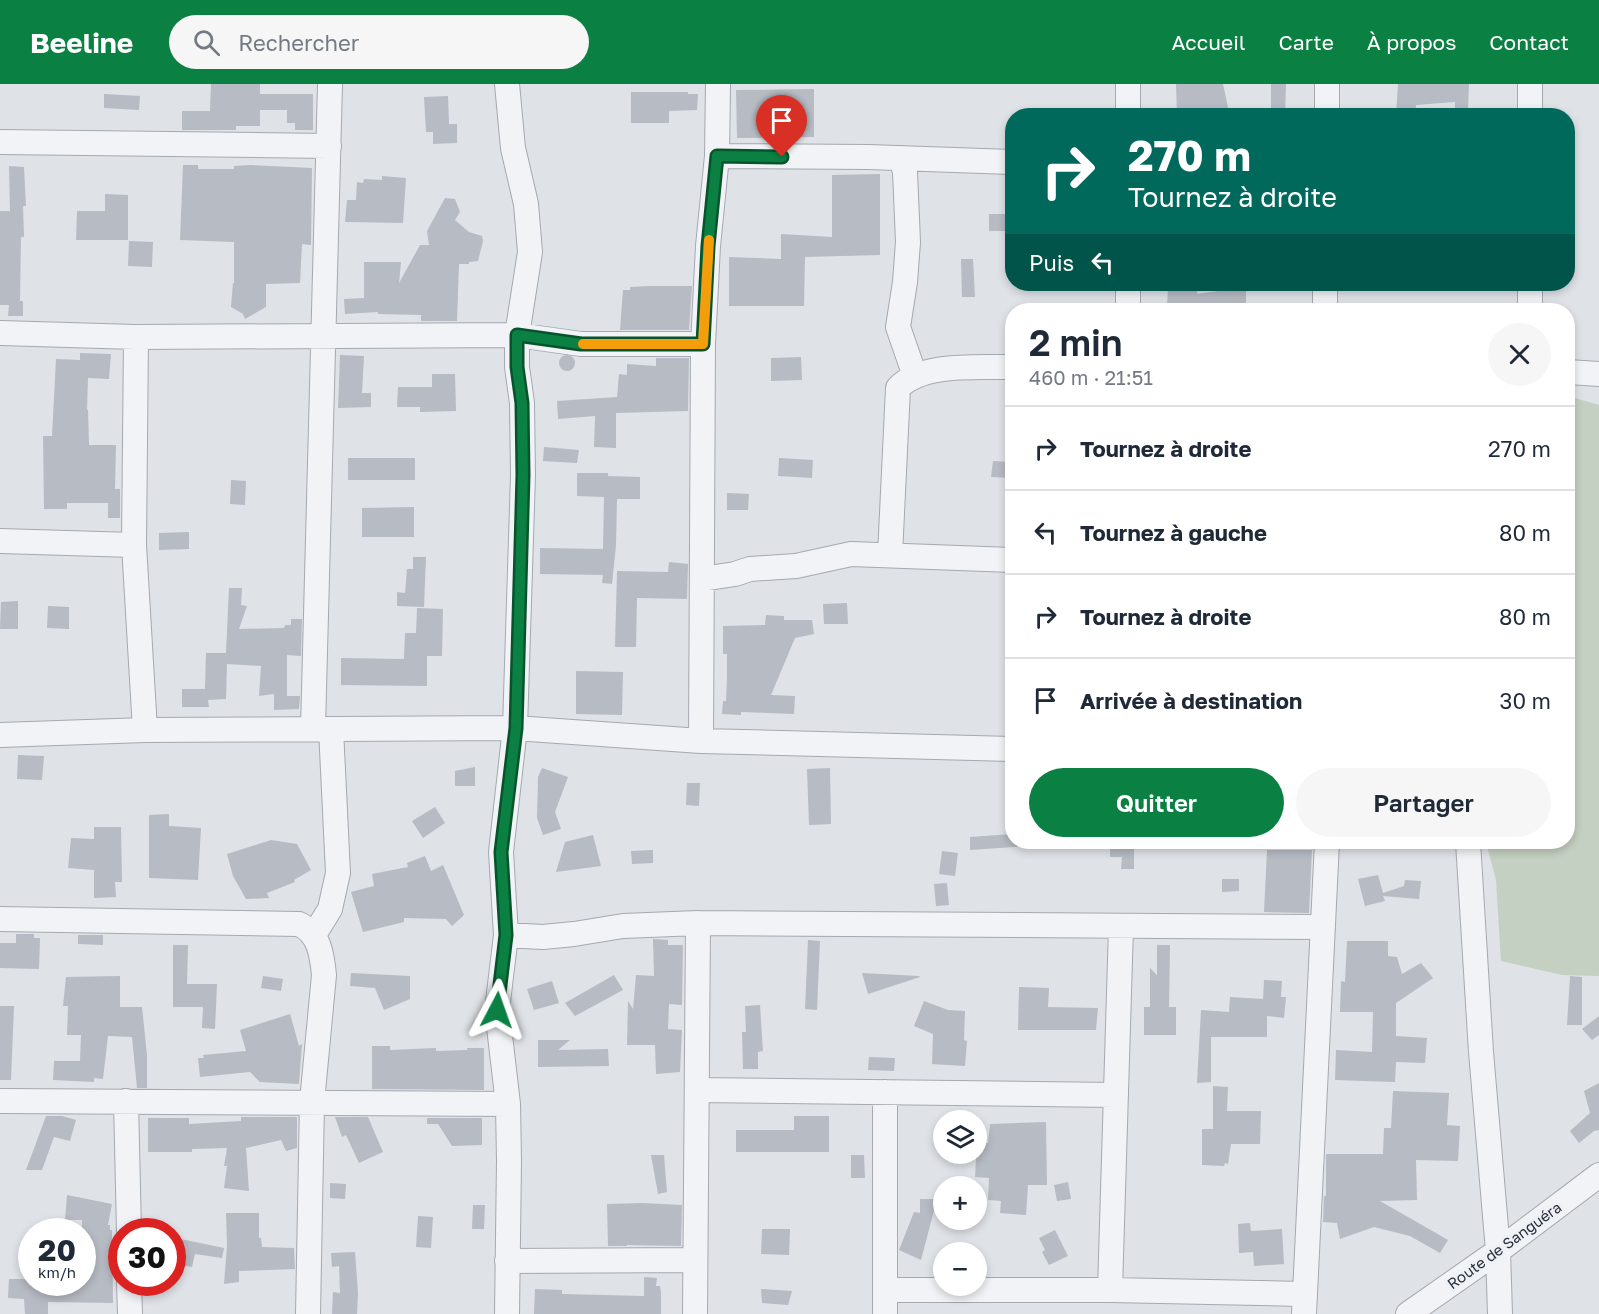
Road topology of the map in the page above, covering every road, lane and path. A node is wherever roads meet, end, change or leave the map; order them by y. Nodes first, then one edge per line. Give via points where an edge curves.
1 (330, 84) edge
2 (507, 84) edge
3 (718, 84) edge
4 (1128, 84) edge
5 (1327, 84) edge
6 (1530, 84) edge
7 (1128, 108) edge
8 (1327, 108) edge
9 (1530, 108) edge
10 (0, 142) edge
11 (329, 146) junction
12 (717, 156) junction
13 (901, 158) junction
14 (1005, 162) edge
15 (0, 333) edge
16 (517, 335) junction
17 (323, 336) junction
18 (136, 337) junction
19 (703, 344) junction
20 (1005, 367) edge
21 (1575, 372) edge
22 (1599, 374) edge
23 (915, 376) junction
24 (0, 541) edge
25 (134, 545) junction
26 (890, 555) junction
27 (1005, 560) edge
28 (702, 579) junction
29 (322, 728) junction
30 (516, 728) junction
31 (145, 730) junction
32 (0, 735) edge
33 (700, 741) junction
34 (1005, 749) edge
35 (1327, 849) edge
36 (1468, 849) edge
37 (0, 919) edge
38 (698, 923) junction
39 (1121, 927) junction
40 (1323, 927) junction
41 (314, 935) junction
42 (506, 935) junction
43 (697, 1090) junction
44 (885, 1092) junction
45 (1116, 1095) junction
46 (0, 1101) edge
47 (126, 1101) junction
48 (312, 1102) junction
49 (508, 1104) junction
50 (1599, 1175) edge
51 (129, 1218) edge
52 (1498, 1251) junction
53 (695, 1260) junction
54 (507, 1261) junction
55 (1110, 1290) junction
56 (129, 1296) edge
57 (885, 1302) edge
58 (1304, 1304) edge
59 (130, 1314) edge
60 (308, 1314) edge
61 (507, 1314) edge
62 (695, 1314) edge
63 (1408, 1314) edge
64 (1500, 1314) edge

1 - 11 street
2 - 16 street via 513,148 530,243
3 - 12 street
4 - 7 street
5 - 8 street
6 - 9 street
10 - 11 street
11 - 17 street
12 - 13 street
12 - 19 street
13 - 14 street
13 - 23 street via 908,242 898,327
15 - 18 street
16 - 17 street
16 - 19 street via 581,344
16 - 30 street via 523,475
17 - 18 street
17 - 29 street
18 - 25 street
19 - 28 street
20 - 23 street via 934,370
21 - 22 street
23 - 26 street via 898,388
24 - 25 street
25 - 31 street
26 - 27 street
26 - 28 street via 851,554
28 - 33 street
29 - 30 street
29 - 31 street
29 - 41 street via 338,873 330,909
30 - 33 street
30 - 42 street via 501,852
31 - 32 street
33 - 34 street
35 - 40 street
36 - 52 street
37 - 41 street via 299,924
38 - 39 street
38 - 42 street via 623,926 543,937
38 - 43 street
39 - 40 street
39 - 45 street
40 - 58 street
41 - 48 street via 324,975
42 - 49 street via 497,1010
43 - 44 street
43 - 53 street
44 - 45 street
44 - 57 street
45 - 55 street
46 - 47 street
47 - 48 street
47 - 51 street
48 - 49 street
48 - 60 street
49 - 54 street
50 - 52 street, Route de Sanguéra
52 - 63 street, Route de Sanguéra
52 - 64 street
53 - 54 street
53 - 62 street
54 - 61 street
55 - 57 street
55 - 58 street
56 - 59 street

